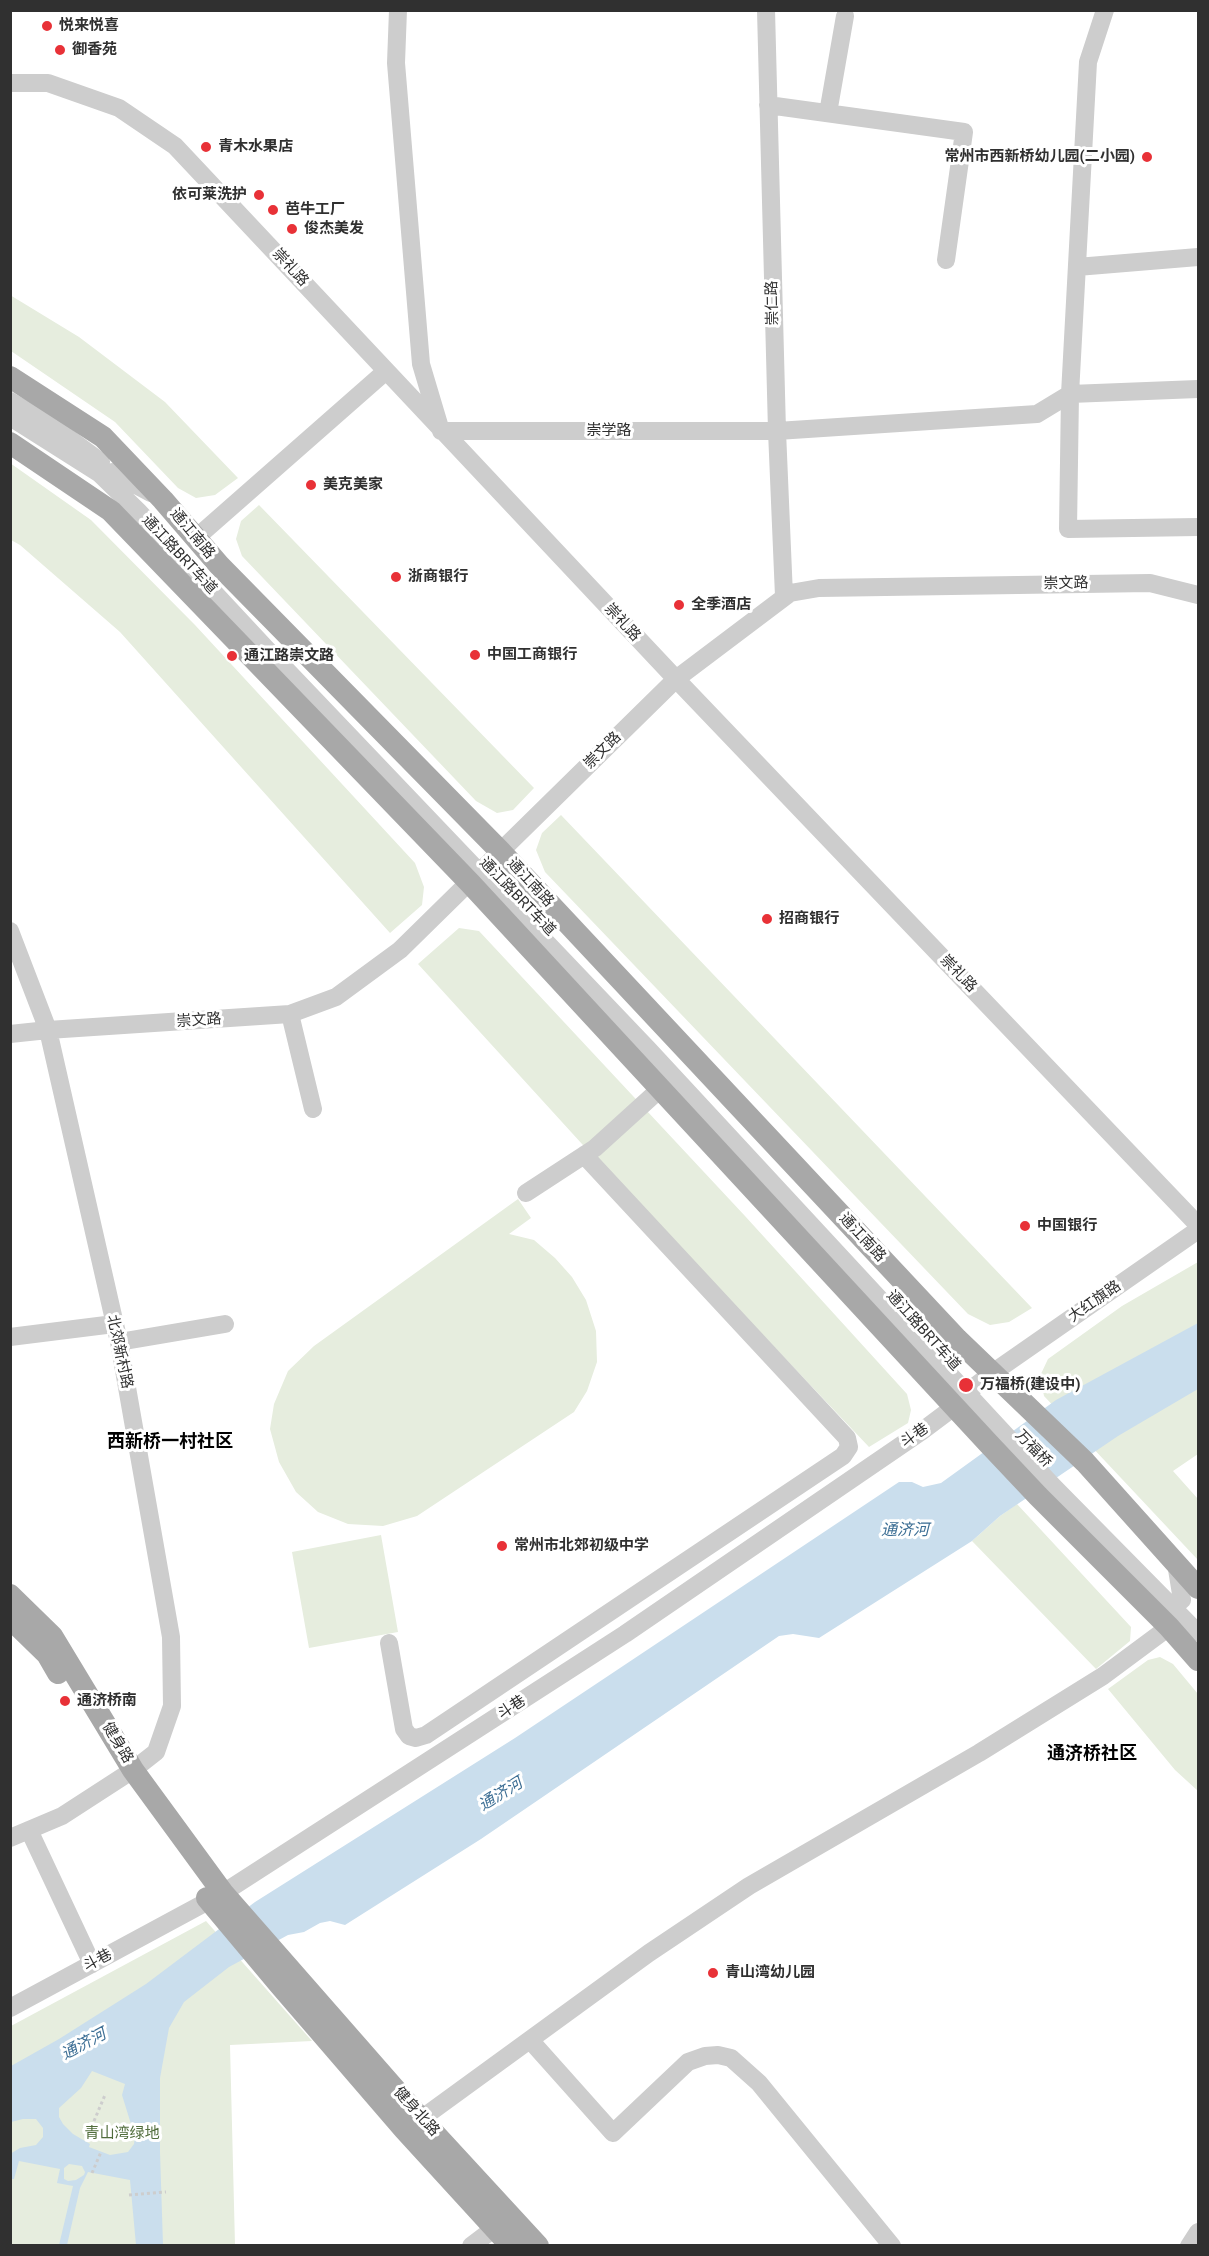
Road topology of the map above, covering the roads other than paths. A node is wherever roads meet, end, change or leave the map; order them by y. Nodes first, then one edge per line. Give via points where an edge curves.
1 (398, 10) edge
2 (766, 10) edge
3 (1105, 10) edge
4 (845, 16) dead end
5 (10, 83) edge
6 (768, 105) junction
7 (828, 113) junction
8 (1198, 257) edge
9 (946, 260) dead end
10 (1077, 267) junction
11 (386, 371) junction
12 (10, 376) edge
13 (1198, 389) edge
14 (1070, 394) junction
15 (10, 401) edge
16 (10, 417) edge
17 (10, 427) edge
18 (441, 431) junction
19 (777, 431) junction
20 (10, 443) edge
21 (112, 472) junction
22 (68, 481) junction
23 (163, 500) junction
24 (1198, 526) edge
25 (196, 538) junction
26 (1198, 595) edge
27 (784, 596) junction
28 (676, 679) junction
29 (484, 868) junction
30 (10, 931) edge
31 (290, 1014) junction
32 (48, 1030) junction
33 (10, 1034) edge
34 (660, 1089) junction
35 (313, 1109) dead end
36 (584, 1155) junction
37 (526, 1193) dead end
38 (1198, 1226) edge
39 (1198, 1230) edge
40 (114, 1324) junction
41 (225, 1324) dead end
42 (10, 1337) edge
43 (119, 1342) junction
44 (972, 1390) junction
45 (1032, 1411) joint
46 (995, 1428) junction
47 (1052, 1488) junction
48 (1190, 1594) edge
49 (10, 1595) edge
50 (1198, 1617) edge
51 (10, 1618) edge
52 (1169, 1626) junction
53 (1198, 1633) edge
54 (389, 1643) dead end
55 (1198, 1660) edge
56 (127, 1774) junction
57 (29, 1830) junction
58 (10, 1838) edge
59 (216, 1897) junction
60 (92, 1964) junction
61 (287, 1981) junction
62 (10, 2008) edge
63 (530, 2040) junction
64 (421, 2119) junction
65 (502, 2222) junction
66 (1198, 2232) edge
67 (471, 2246) edge
68 (511, 2246) edge
69 (537, 2246) edge
70 (892, 2246) edge
71 (1189, 2246) edge

1 - 18 street via 396,63 422,364
2 - 6 street, 崇仁路
3 - 10 street via 1088,62
4 - 7 street
5 - 11 street, 崇礼路 via 48,83 119,108 176,146
6 - 7 street
6 - 19 street, 崇仁路
7 - 9 street via 964,132
8 - 10 street
10 - 14 street
11 - 18 street, 崇礼路
11 - 25 street
12 - 23 main road, 通江南路 via 103,437
13 - 14 street
14 - 19 street, 崇学路 via 1037,414
14 - 24 street via 1068,529
15 - 21 street, 通江路BRT车道 via 51,425
16 - 29 street, 通江路BRT车道 via 100,474
17 - 22 street
18 - 19 street, 崇学路
18 - 28 street, 崇礼路
19 - 27 street, 崇仁路
20 - 22 main road, 通江南路
21 - 23 street
21 - 29 street, 通江路BRT车道 via 228,591
22 - 29 main road, 通江南路 via 111,511
23 - 25 main road, 通江南路
25 - 29 main road, 通江南路
26 - 27 street, 崇文路 via 1150,583 819,588
27 - 28 street, 崇文路
28 - 29 street, 崇文路
28 - 38 street, 崇礼路
29 - 31 street, 崇文路 via 400,950 336,997
29 - 34 main road, 通江南路
29 - 44 main road, 通江南路
29 - 44 street, 通江路BRT车道 via 648,1049
30 - 32 street, 北郊新村路
31 - 32 street, 崇文路
31 - 35 street
32 - 33 street, 崇文路
32 - 40 street, 北郊新村路
34 - 36 street
34 - 44 main road, 通江南路
36 - 37 street
36 - 54 street via 848,1438 849,1447 843,1456 426,1735 416,1738 404,1729
39 - 44 street, 大红旗路
40 - 42 street
40 - 43 street, 北郊新村路
41 - 43 street
43 - 56 street, 北郊新村路 via 171,1637 172,1706 156,1752
44 - 45 main road, 通江南路
44 - 46 main road, 通江南路
44 - 46 street, 通江路BRT车道
44 - 59 street, 斗巷 via 625,1634
45 - 48 main road, 万福桥 via 1085,1462 1176,1563
46 - 47 main road, 万福桥
46 - 47 street, 万福桥
47 - 48 street
47 - 52 main road
47 - 53 street
48 - 50 street
49 - 56 main road, 健身路 via 52,1636
51 - 56 main road, 健身路 via 47,1654
52 - 55 main road
52 - 63 street via 1103,1676 988,1748 749,1886
56 - 57 street, 北郊新村路 via 62,1816
56 - 59 main road, 健身路
57 - 58 street, 北郊新村路
57 - 60 street
59 - 60 street, 斗巷
59 - 61 main road, 健身路
60 - 62 street, 斗巷
61 - 64 main road, 健身北路
61 - 65 main road, 健身北路 via 404,2129
63 - 64 street
63 - 70 street via 613,2133 688,2062 705,2056 731,2058 759,2083
64 - 65 main road, 健身北路
65 - 67 street
65 - 68 main road, 健身北路
65 - 69 main road, 健身北路
66 - 71 street

